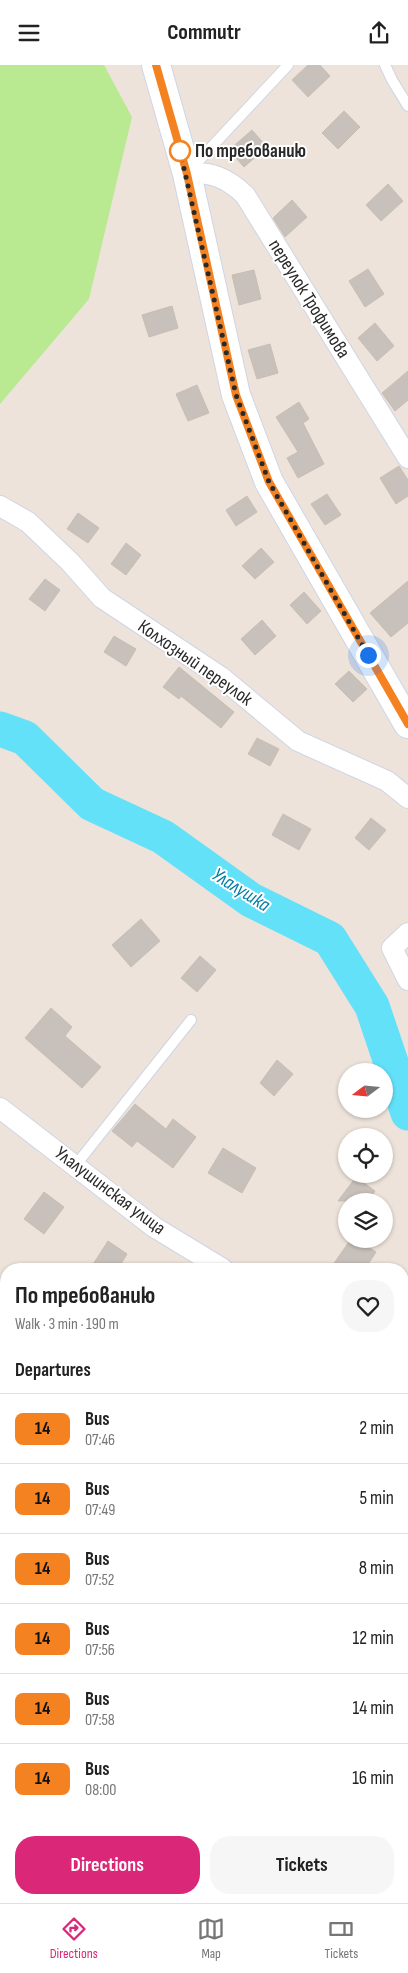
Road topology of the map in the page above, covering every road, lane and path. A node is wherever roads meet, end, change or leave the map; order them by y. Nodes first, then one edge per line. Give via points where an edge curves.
1 (156, 65) edge
2 (288, 65) edge
3 (385, 65) edge
4 (408, 105) edge
5 (187, 174) junction
6 (408, 458) edge
7 (0, 505) edge
8 (408, 724) edge
9 (408, 798) edge
10 (408, 933) edge
11 (408, 980) edge
12 (191, 1020) dead end
13 (0, 1108) edge
14 (75, 1166) junction
15 (213, 1263) edge

1 - 5 street
2 - 5 lane
3 - 4 lane
5 - 6 street, переулок Трофимова via 200,173 233,183 245,195
5 - 8 street via 236,395 269,482
7 - 9 street, Колхозный переулок via 28,522 102,598 221,677 298,741 387,781
10 - 11 street via 392,948
12 - 14 lane
13 - 14 street, Улалушинская улица
14 - 15 street, Улалушинская улица via 154,1227

